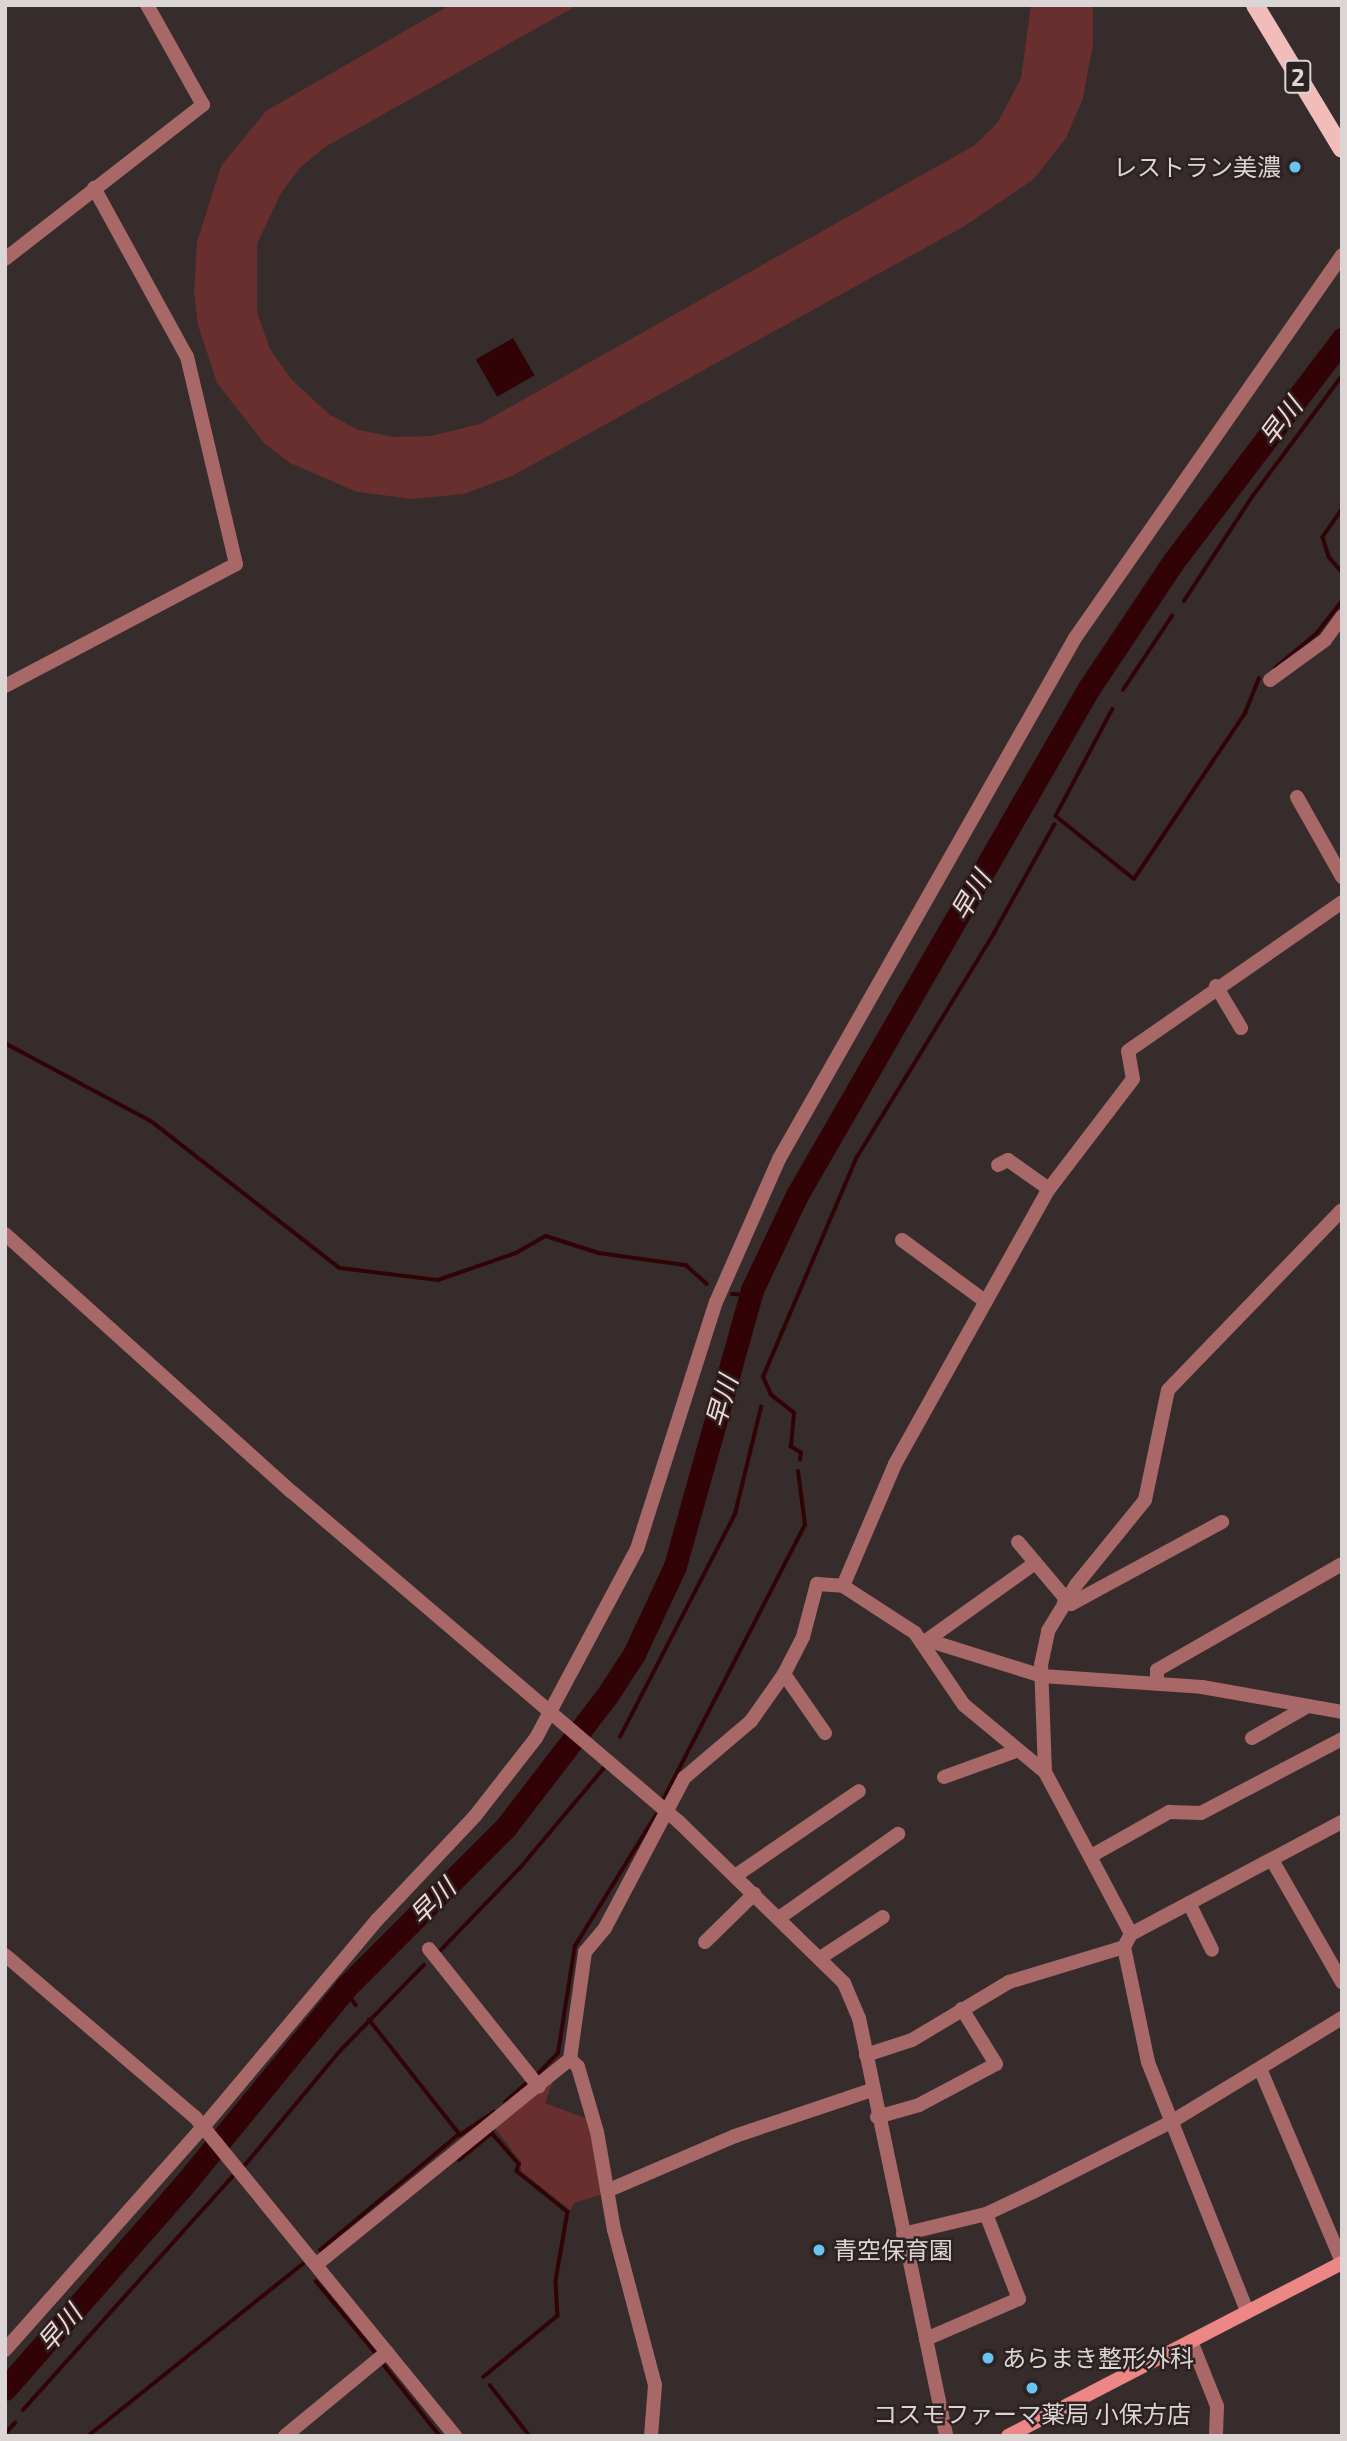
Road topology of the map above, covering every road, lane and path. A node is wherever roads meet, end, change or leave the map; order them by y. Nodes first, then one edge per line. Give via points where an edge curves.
1 (146, 5) edge
2 (1255, 5) edge
3 (1342, 149) edge
4 (93, 188) junction
5 (1342, 255) edge
6 (5, 259) edge
7 (1342, 617) edge
8 (1270, 680) dead end
9 (5, 686) edge
10 (1297, 797) dead end
11 (1342, 877) edge
12 (1342, 902) edge
13 (1216, 986) junction
14 (1241, 1028) dead end
15 (998, 1165) dead end
16 (1049, 1189) junction
17 (1342, 1210) edge
18 (5, 1234) edge
19 (902, 1240) dead end
20 (986, 1302) junction
21 (1222, 1522) dead end
22 (1018, 1542) dead end
23 (1035, 1563) junction
24 (1342, 1564) edge
25 (843, 1586) junction
26 (1065, 1601) junction
27 (925, 1641) junction
28 (784, 1675) junction
29 (1042, 1676) junction
30 (1157, 1682) junction
31 (1308, 1706) junction
32 (1342, 1712) edge
33 (555, 1714) junction
34 (825, 1733) dead end
35 (1251, 1737) dead end
36 (1342, 1739) edge
37 (1016, 1751) junction
38 (1045, 1772) junction
39 (944, 1777) dead end
40 (859, 1791) dead end
41 (667, 1812) junction
42 (1342, 1822) edge
43 (898, 1834) dead end
44 (1091, 1856) junction
45 (1272, 1860) junction
46 (735, 1876) junction
47 (754, 1894) junction
48 (1189, 1903) junction
49 (883, 1917) dead end
50 (779, 1918) junction
51 (1127, 1940) junction
52 (705, 1942) dead end
53 (429, 1949) dead end
54 (1212, 1950) dead end
55 (5, 1955) edge
56 (820, 1958) junction
57 (1342, 1982) edge
58 (962, 2009) junction
59 (1342, 2018) edge
60 (866, 2055) junction
61 (570, 2059) junction
62 (1261, 2071) junction
63 (539, 2087) junction
64 (872, 2090) junction
65 (877, 2117) junction
66 (1171, 2123) junction
67 (205, 2129) junction
68 (609, 2190) junction
69 (986, 2214) junction
70 (903, 2234) junction
71 (1342, 2263) edge
72 (317, 2264) junction
73 (1247, 2311) junction
74 (926, 2339) junction
75 (1191, 2341) junction
76 (5, 2350) edge
77 (387, 2352) junction
78 (285, 2436) edge
79 (454, 2436) edge
80 (651, 2436) edge
81 (946, 2436) edge
82 (1008, 2436) edge
83 (1216, 2436) edge

1 - 4 street via 203,105
2 - 3 main road, 2
4 - 6 street
4 - 9 street via 187,357 236,564
5 - 33 street via 1075,638 779,1159 716,1301 637,1549
7 - 8 street via 1325,640
10 - 11 street
12 - 13 street
13 - 14 street
13 - 16 street via 1128,1051 1133,1079
15 - 16 street via 1008,1160
16 - 20 street
17 - 26 street via 1176,1378 1168,1390 1146,1500
18 - 33 street via 292,1492
19 - 20 street
20 - 25 street via 895,1464
21 - 26 street via 1071,1604
22 - 23 street
23 - 26 street
23 - 27 street
24 - 30 street via 1157,1670
25 - 27 street
25 - 28 street via 821,1583 812,1589 803,1637
26 - 29 street via 1048,1631
27 - 29 street
27 - 37 street via 964,1705
28 - 34 street
28 - 41 street via 751,1721 684,1778
29 - 30 street
29 - 38 street
30 - 31 street
31 - 32 street
31 - 35 street
33 - 41 street
33 - 67 street via 515,1769 377,1920
36 - 44 street via 1201,1814 1168,1812
37 - 38 street
37 - 39 street
38 - 44 street
40 - 46 street
41 - 46 street
41 - 61 street via 605,1928 585,1952
42 - 45 street
43 - 50 street
44 - 51 street
45 - 48 street
45 - 57 street
46 - 47 street
47 - 50 street
47 - 52 street
48 - 51 street
48 - 54 street
49 - 56 street
50 - 56 street
51 - 58 street via 1009,1982
51 - 66 street via 1148,2062
53 - 63 street
55 - 67 street
56 - 60 street via 853,1997
58 - 60 street via 912,2040
58 - 65 street via 996,2064 919,2105
59 - 62 street
60 - 64 street
61 - 63 street
61 - 68 street via 578,2067
62 - 66 street
62 - 71 street
63 - 72 street
64 - 65 street
64 - 68 street via 735,2136
65 - 70 street
66 - 69 street
66 - 73 street
67 - 72 street
67 - 76 street
68 - 80 street via 654,2385
69 - 70 street
69 - 74 street via 1019,2299
70 - 74 street
71 - 73 main road
72 - 77 street
73 - 75 main road
74 - 81 street
75 - 82 main road
75 - 83 street via 1217,2406
77 - 78 street
77 - 79 street

